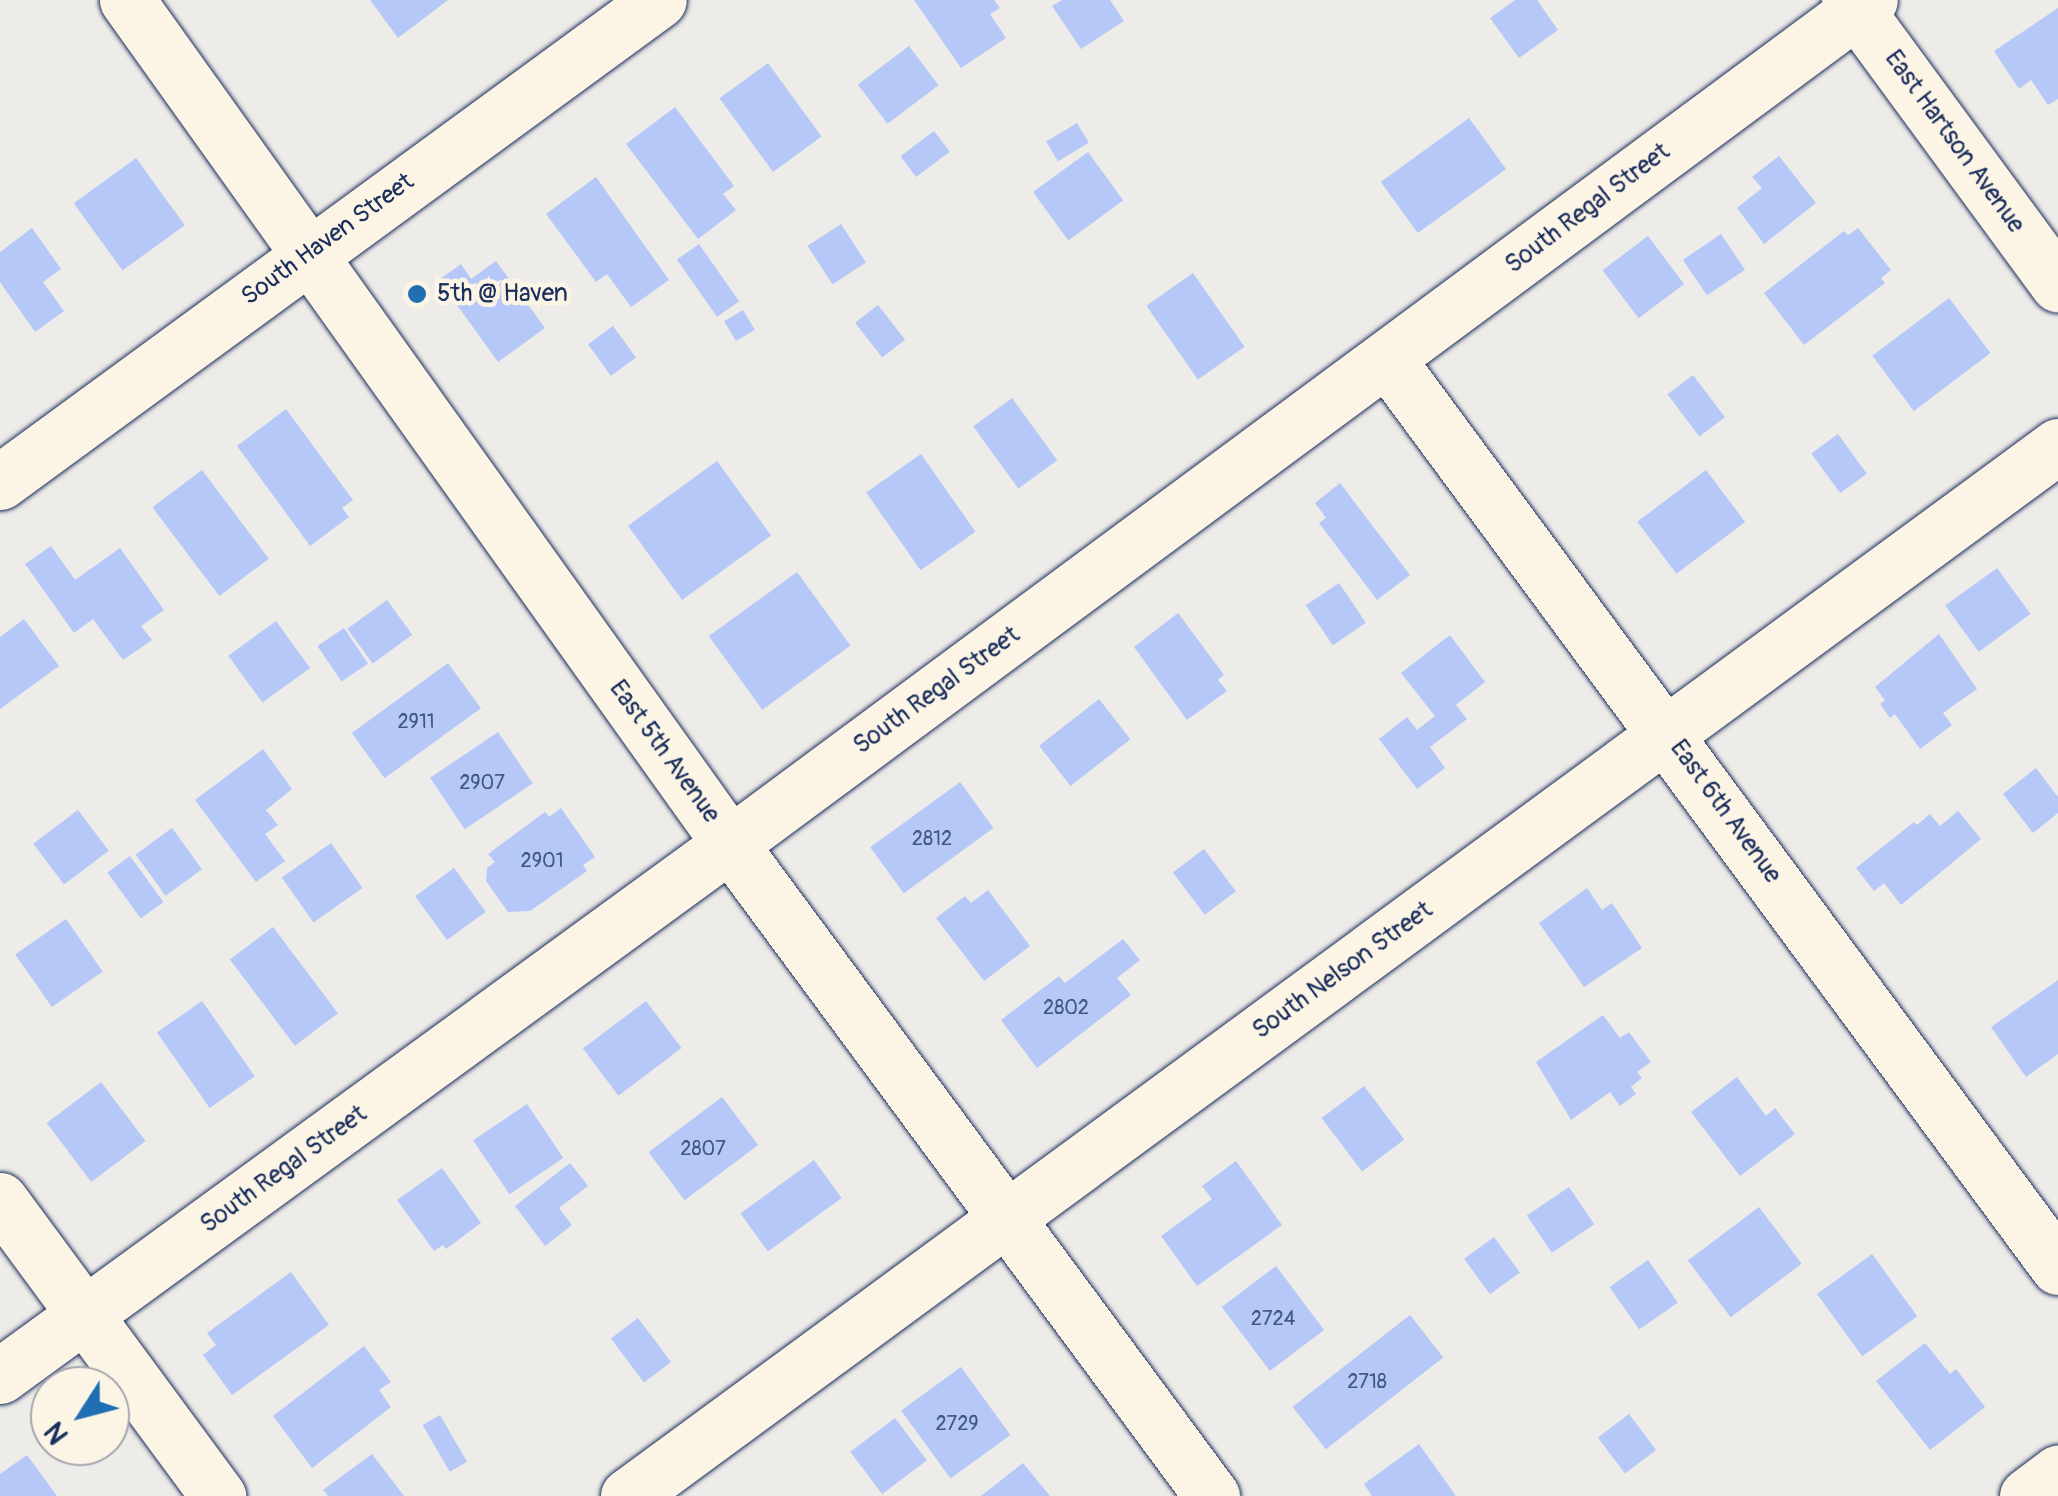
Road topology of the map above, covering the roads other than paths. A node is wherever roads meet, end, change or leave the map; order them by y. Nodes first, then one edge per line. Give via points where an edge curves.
1 (127, 0) edge
2 (659, 0) edge
3 (1858, 3) edge
4 (306, 255) junction
5 (2058, 284) edge
6 (1387, 359) junction
7 (2058, 446) edge
8 (0, 482) edge
9 (1668, 734) junction
10 (730, 844) junction
11 (0, 1200) edge
12 (1005, 1218) junction
13 (2058, 1268) edge
14 (84, 1315) junction
15 (0, 1376) edge
16 (2058, 1472) edge
17 (218, 1496) edge
18 (628, 1496) edge
19 (1212, 1496) edge
20 (2027, 1496) edge

1 - 4 street, East 5th Avenue
2 - 4 street, South Haven Street
3 - 5 street, East Hartson Avenue
3 - 6 street, South Regal Street
4 - 8 street, South Haven Street
4 - 10 street, East 5th Avenue
6 - 9 street, East 6th Avenue
6 - 10 street, South Regal Street
7 - 9 street, South Nelson Street
9 - 12 street, South Nelson Street
9 - 13 street, East 6th Avenue
10 - 12 street, East 5th Avenue
10 - 14 street, South Regal Street
11 - 14 street
12 - 18 street, South Nelson Street
12 - 19 street, East 5th Avenue
14 - 15 street, South Regal Street
14 - 17 street
16 - 20 street

